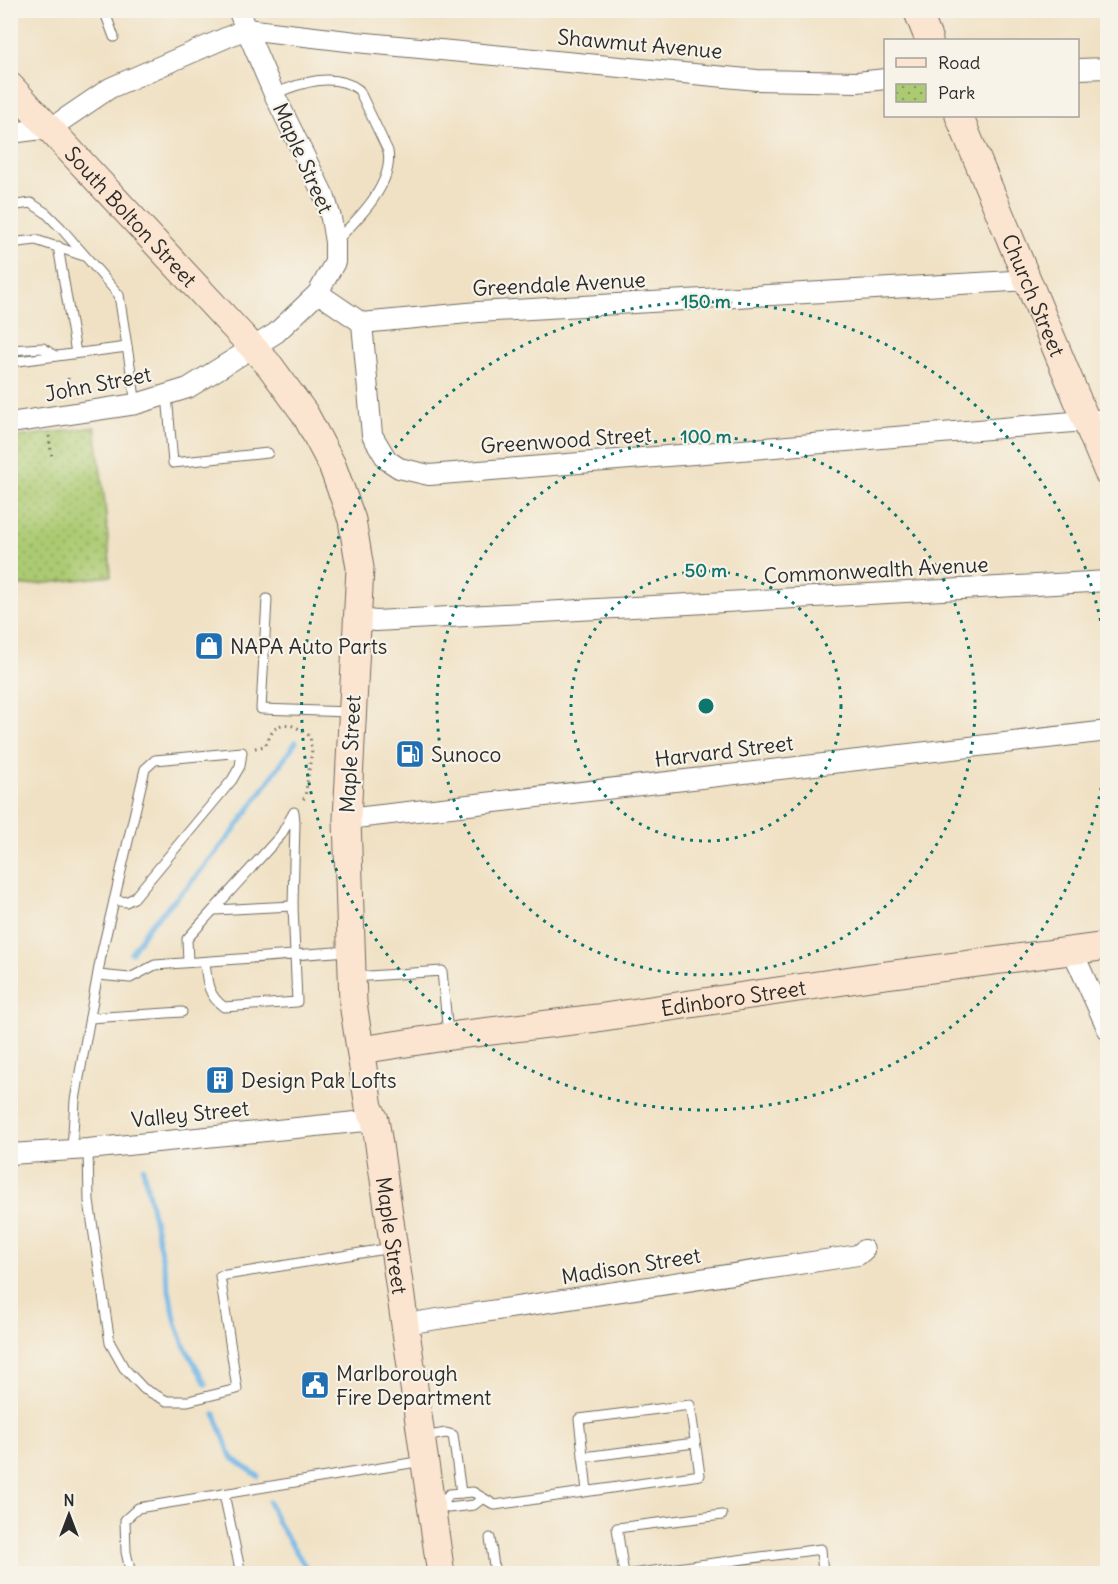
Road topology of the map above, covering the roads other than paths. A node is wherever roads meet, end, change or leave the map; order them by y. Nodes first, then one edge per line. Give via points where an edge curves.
1 (105, 10) edge
2 (238, 10) edge
3 (917, 10) edge
4 (246, 29) junction
5 (114, 37) dead end
6 (929, 39) edge
7 (1107, 68) edge
8 (1079, 69) edge
9 (884, 79) edge
10 (10, 86) edge
11 (274, 94) junction
12 (959, 117) edge
13 (51, 128) junction
14 (10, 134) edge
15 (10, 206) edge
16 (335, 242) junction
17 (10, 243) edge
18 (57, 246) junction
19 (86, 256) junction
20 (1028, 280) junction
21 (318, 293) junction
22 (362, 323) junction
23 (127, 347) junction
24 (253, 348) junction
25 (10, 350) edge
26 (76, 353) junction
27 (55, 356) junction
28 (10, 362) edge
29 (166, 395) junction
30 (136, 404) junction
31 (1097, 419) edge
32 (10, 423) edge
33 (268, 453) dead end
34 (1107, 473) edge
35 (1107, 581) edge
36 (267, 599) dead end
37 (359, 619) junction
38 (352, 712) junction
39 (1107, 731) edge
40 (347, 819) junction
41 (114, 900) junction
42 (293, 906) junction
43 (214, 910) junction
44 (1107, 945) edge
45 (1072, 950) junction
46 (294, 956) junction
47 (188, 962) junction
48 (205, 962) junction
49 (351, 964) junction
50 (98, 975) junction
51 (182, 1012) dead end
52 (90, 1018) junction
53 (1107, 1030) edge
54 (448, 1037) junction
55 (361, 1050) junction
56 (375, 1120) junction
57 (80, 1149) junction
58 (10, 1154) edge
59 (393, 1247) junction
60 (864, 1250) dead end
61 (405, 1324) junction
62 (695, 1443) junction
63 (423, 1449) junction
64 (583, 1457) junction
65 (587, 1491) junction
66 (461, 1493) junction
67 (224, 1494) junction
68 (483, 1498) junction
69 (438, 1504) junction
70 (722, 1515) dead end
71 (490, 1538) dead end
72 (655, 1572) edge
73 (131, 1574) edge
74 (240, 1574) edge
75 (441, 1574) edge
76 (495, 1574) edge
77 (624, 1574) edge
78 (631, 1574) edge
79 (823, 1574) edge

1 - 5 lane
2 - 4 street, Maple Street
3 - 6 main road
4 - 9 street, Shawmut Avenue via 757,80
4 - 11 street, Maple Street
4 - 13 street via 110,88
7 - 8 street
10 - 13 main road, South Bolton Street
11 - 16 street, Maple Street via 325,198
11 - 16 lane via 308,81 350,84 359,90 388,152 390,161 385,177 373,198
12 - 20 main road, Church Street
13 - 14 street
13 - 24 main road, South Bolton Street
15 - 19 lane via 31,203 39,208
16 - 21 street, Maple Street via 335,262
17 - 18 lane via 36,240
18 - 19 lane
18 - 26 lane
19 - 23 lane via 119,295
20 - 22 street, Greendale Avenue via 478,312
20 - 31 main road, Church Street
21 - 22 street
21 - 24 street, Maple Street via 276,333
22 - 31 street, Greenwood Street via 372,435 387,459 399,468 429,475
23 - 26 lane
23 - 30 lane
24 - 29 street, John Street via 188,388
24 - 37 main road, Maple Street via 305,414 332,465 352,520 360,568
25 - 27 lane via 43,348
26 - 27 lane
27 - 28 lane
29 - 30 street, John Street
29 - 33 lane via 173,463
30 - 32 street, John Street
31 - 34 main road, Church Street
35 - 37 street, Commonwealth Avenue
36 - 38 lane via 261,710
37 - 38 main road, Maple Street
38 - 40 main road, Maple Street
39 - 40 street, Harvard Street
40 - 49 main road, Maple Street
41 - 41 lane via 126,902 134,898 232,780 242,752 155,760 145,769
41 - 50 lane
42 - 43 lane
42 - 43 lane via 294,812 281,836
42 - 46 lane
43 - 47 lane via 187,939
44 - 45 main road, Edinboro Street
45 - 53 street
45 - 54 main road, Edinboro Street
46 - 48 lane
46 - 48 lane via 297,1002 224,1007 208,990
46 - 49 lane
47 - 48 lane
47 - 50 lane via 155,964 130,978
49 - 54 lane via 442,971
49 - 55 main road, Maple Street
50 - 52 lane
51 - 52 lane
52 - 57 lane via 75,1100
54 - 55 main road, Edinboro Street
55 - 56 main road, Maple Street via 369,1107
56 - 57 street, Valley Street
56 - 59 main road, Maple Street
57 - 58 street, Valley Street
57 - 59 lane via 110,1343 124,1368 144,1389 167,1401 188,1401 237,1389 220,1276
59 - 61 main road, Maple Street
60 - 61 street, Madison Street via 858,1255
61 - 63 main road, Maple Street
62 - 64 lane
62 - 64 lane via 690,1405 579,1419
62 - 65 lane via 700,1475
63 - 66 lane via 446,1433 453,1434
63 - 67 lane
63 - 69 main road, Maple Street
64 - 65 lane
65 - 68 lane via 495,1504
66 - 68 lane via 473,1492
66 - 69 lane via 449,1494
67 - 73 lane via 138,1508 125,1520
67 - 74 lane
68 - 69 lane via 474,1504 448,1508
69 - 75 main road, Maple Street
70 - 77 lane via 617,1528
71 - 76 lane
72 - 78 lane
72 - 79 lane via 821,1549

